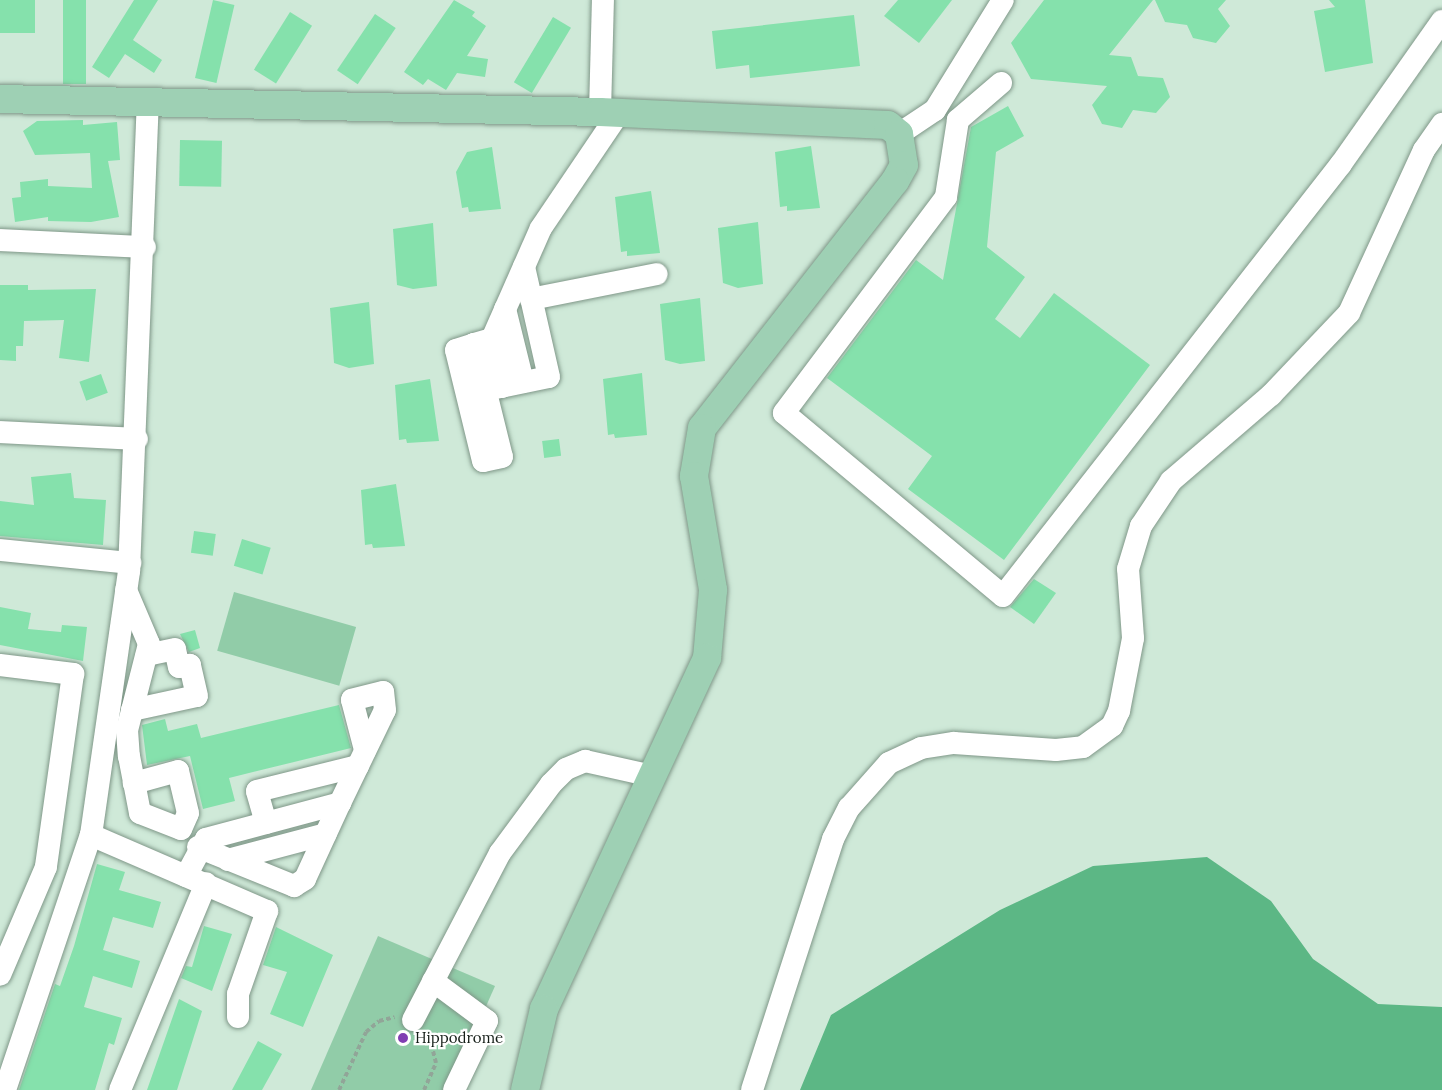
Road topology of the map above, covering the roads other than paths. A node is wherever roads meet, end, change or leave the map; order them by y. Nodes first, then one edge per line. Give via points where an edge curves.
1 (603, 0) edge
2 (1003, 0) edge
3 (1442, 21) edge
4 (1001, 83) dead end
5 (0, 99) edge
6 (148, 103) junction
7 (610, 112) junction
8 (1442, 124) edge
9 (899, 134) junction
10 (0, 240) edge
11 (145, 247) junction
12 (524, 267) junction
13 (657, 274) dead end
14 (531, 299) junction
15 (506, 309) junction
16 (483, 342) junction
17 (504, 386) junction
18 (0, 432) edge
19 (137, 439) junction
20 (0, 550) edge
21 (130, 563) junction
22 (126, 590) junction
23 (147, 655) junction
24 (0, 665) edge
25 (132, 710) junction
26 (652, 776) junction
27 (134, 783) dead end
28 (340, 802) junction
29 (266, 823) junction
30 (326, 834) junction
31 (91, 835) junction
32 (198, 847) junction
33 (228, 860) junction
34 (196, 880) junction
35 (0, 975) edge
36 (433, 981) junction
37 (238, 1017) dead end
38 (413, 1020) road end
39 (5, 1090) edge
40 (120, 1090) edge
41 (454, 1090) edge
42 (525, 1090) edge
43 (752, 1090) edge

1 - 7 street
2 - 9 street via 935,110
3 - 4 street via 1341,164 1003,597 784,413 946,197 958,120
5 - 6 main road
6 - 7 main road
6 - 11 street
7 - 9 main road via 888,125
7 - 12 street via 541,228
8 - 43 street via 1424,150 1350,313 1271,395 1171,481 1141,526 1128,569 1133,638 1119,711 1112,726 1083,747 1056,750 954,743 921,748 889,763 849,808 833,839
9 - 26 main road via 904,165 895,181 702,428 694,476 713,621 707,658
10 - 11 street
11 - 19 street
12 - 14 street
12 - 15 street
13 - 14 street
14 - 17 street via 549,377
15 - 16 street
15 - 17 street
16 - 17 street
16 - 17 street via 456,350 483,460 502,457
18 - 19 street
19 - 21 street
20 - 21 street
21 - 22 street
22 - 23 street via 149,644
22 - 31 street
23 - 25 street
23 - 25 street via 175,649 178,667 190,665 197,696
24 - 35 street via 73,674 46,867
25 - 27 street via 127,730
26 - 36 street via 585,761 566,769 500,853
26 - 42 main road via 544,1009
28 - 29 street
28 - 29 street via 361,758 257,791
28 - 30 street
29 - 32 street via 206,839
30 - 33 street
30 - 33 street via 305,879 294,886
31 - 34 street
31 - 39 street
32 - 33 street
32 - 34 street
34 - 37 street via 267,910 238,994
34 - 40 street
36 - 38 street
36 - 41 street via 487,1021

